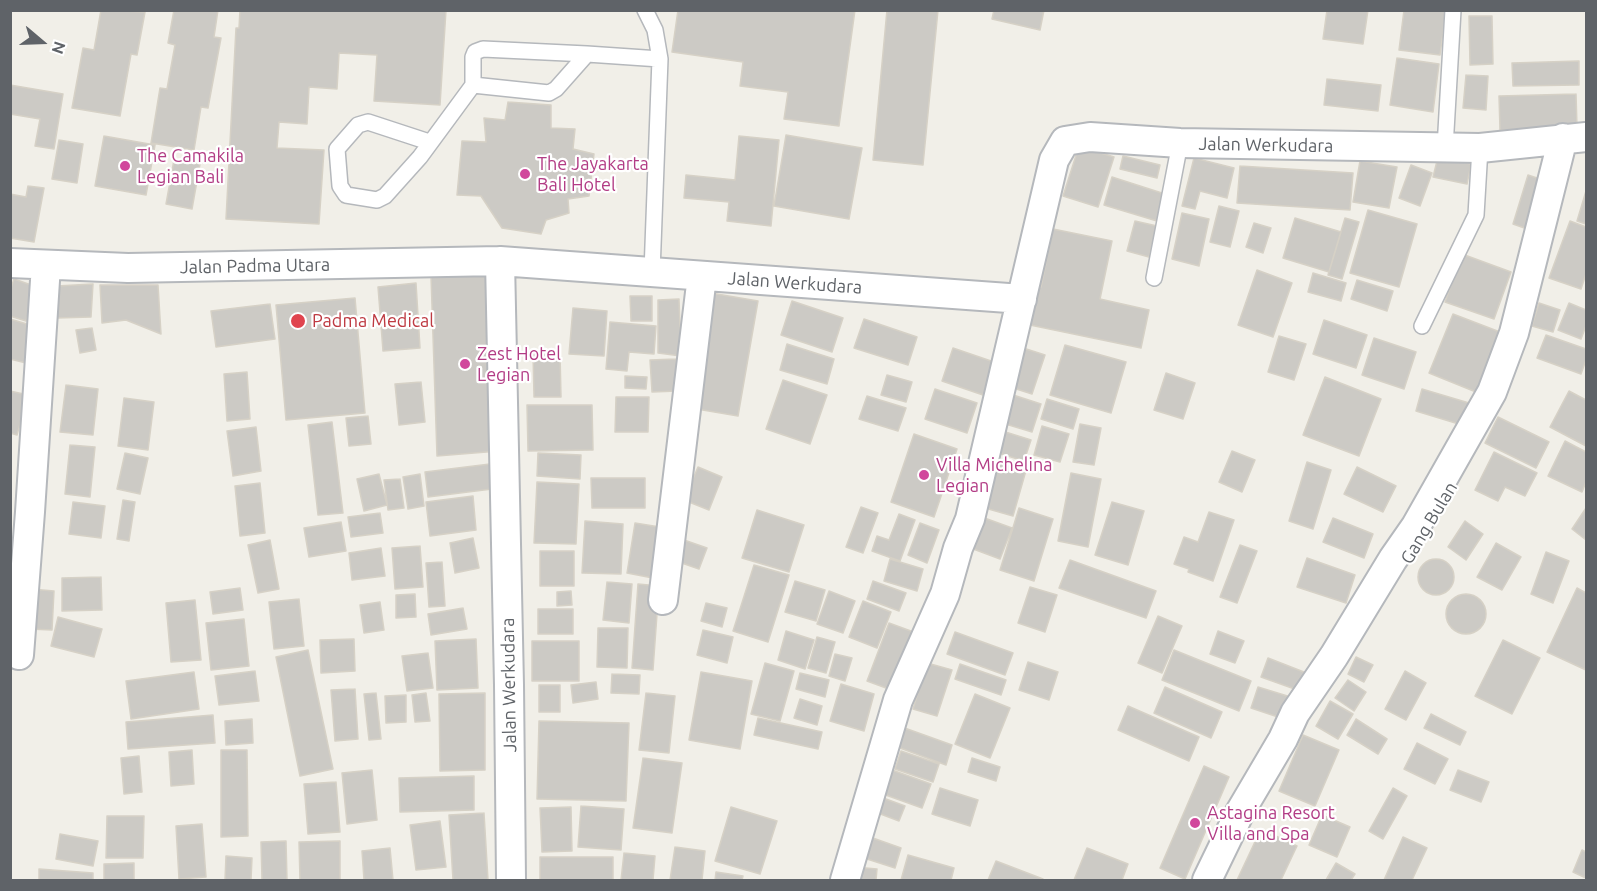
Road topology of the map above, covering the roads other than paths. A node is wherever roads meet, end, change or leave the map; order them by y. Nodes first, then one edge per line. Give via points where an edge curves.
1 (645, 10) edge
2 (660, 10) edge
3 (1453, 10) edge
4 (654, 30) junction
5 (587, 54) junction
6 (660, 59) junction
7 (472, 85) junction
8 (1574, 138) edge
9 (429, 142) junction
10 (1180, 143) junction
11 (1445, 148) junction
12 (1480, 148) junction
13 (500, 261) junction
14 (10, 263) edge
15 (46, 265) junction
16 (652, 272) junction
17 (702, 276) junction
18 (1154, 278) dead end
19 (1022, 299) junction
20 (1422, 326) dead end
21 (663, 600) dead end
22 (19, 655) dead end
23 (511, 880) edge
24 (845, 880) edge
25 (1207, 880) edge
26 (1219, 880) edge

1 - 4 lane
2 - 4 lane
3 - 11 lane
4 - 6 lane
5 - 6 lane
5 - 7 lane via 549,93
5 - 7 lane via 480,50 473,57
6 - 16 lane
7 - 9 lane
8 - 12 street, Jalan Werkudara
8 - 25 street via 1492,392 1416,526 1296,713
8 - 26 street, Gang Bulan via 1522,336 1501,393 1447,495 1262,797
9 - 9 lane via 420,157 377,200 346,195 340,186 337,149 358,125 368,122
10 - 11 street, Jalan Werkudara
10 - 18 lane
10 - 19 street, Jalan Werkudara via 1090,137 1065,141 1054,160
11 - 12 street, Jalan Werkudara
12 - 20 lane via 1476,215
13 - 15 street, Jalan Padma Utara via 128,268
13 - 16 street, Jalan Werkudara
13 - 23 street, Jalan Werkudara
14 - 15 street, Jalan Padma Utara
15 - 22 street
16 - 17 street, Jalan Werkudara
17 - 19 street, Jalan Werkudara
17 - 21 street
19 - 24 street via 970,519 945,594 898,700

